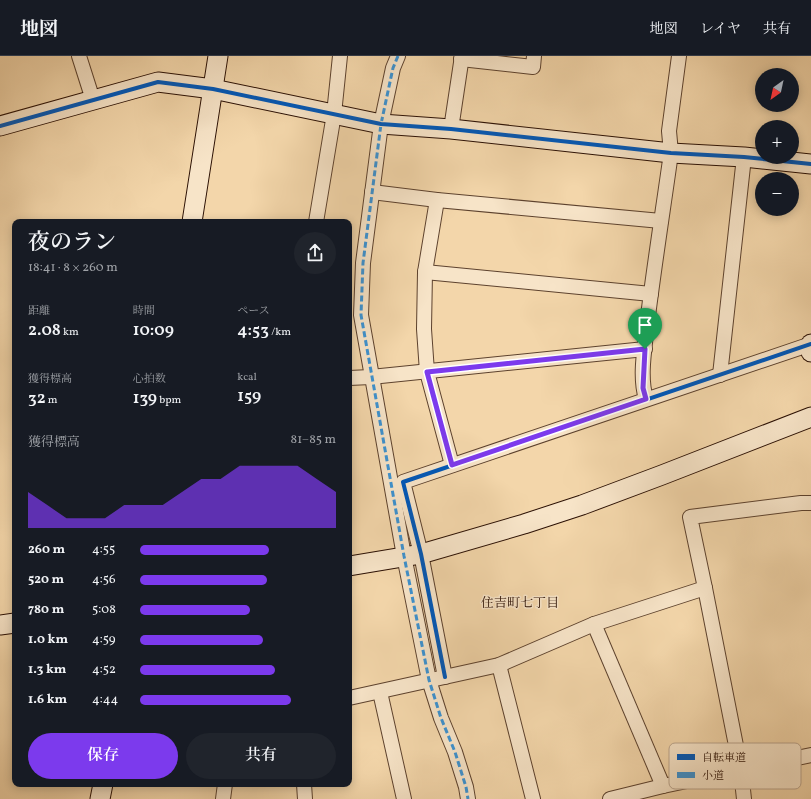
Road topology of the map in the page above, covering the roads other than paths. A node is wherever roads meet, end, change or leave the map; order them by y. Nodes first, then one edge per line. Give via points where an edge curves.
1 (79, 56) edge
2 (218, 56) edge
3 (340, 56) edge
4 (398, 56) edge
5 (534, 56) edge
6 (679, 56) edge
7 (462, 57) edge
8 (213, 89) junction
9 (93, 100) junction
10 (334, 114) junction
11 (381, 124) junction
12 (0, 126) edge
13 (451, 129) junction
14 (671, 153) junction
15 (744, 157) junction
16 (811, 164) edge
17 (372, 192) junction
18 (437, 200) junction
19 (192, 219) edge
20 (316, 219) edge
21 (661, 221) junction
22 (425, 272) junction
23 (651, 294) junction
24 (811, 344) edge
25 (645, 349) junction
26 (811, 352) edge
27 (427, 372) junction
28 (720, 375) junction
29 (371, 377) junction
30 (352, 378) edge
31 (646, 399) junction
32 (811, 417) edge
33 (452, 465) junction
34 (811, 503) edge
35 (412, 555) junction
36 (352, 565) edge
37 (706, 588) junction
38 (12, 623) edge
39 (594, 624) junction
40 (0, 625) edge
41 (499, 665) junction
42 (445, 677) junction
43 (430, 680) junction
44 (380, 692) junction
45 (352, 697) edge
46 (736, 743) edge
47 (811, 755) edge
48 (801, 757) edge
49 (669, 785) edge
50 (663, 786) junction
51 (102, 787) edge
52 (225, 787) edge
53 (304, 787) edge
54 (743, 789) edge
55 (100, 799) edge
56 (223, 799) edge
57 (305, 799) edge
58 (404, 799) edge
59 (468, 799) edge
60 (533, 799) edge
61 (610, 799) edge
62 (744, 799) edge

1 - 9 street
2 - 8 street
3 - 10 street
4 - 11 street
5 - 7 street via 533,68
6 - 14 street via 670,131
7 - 13 street
8 - 9 street via 158,82
8 - 10 street
8 - 19 street
9 - 12 street
10 - 11 street
10 - 20 street
11 - 13 street
11 - 17 street
13 - 14 street
14 - 15 street
14 - 21 street
15 - 16 street
15 - 28 street
17 - 18 street
17 - 29 street via 363,263 361,315
18 - 21 street
18 - 22 street
21 - 23 street
22 - 23 street
22 - 27 street via 424,329
23 - 25 street
24 - 26 street
24 - 28 street
25 - 27 street
25 - 31 street via 643,388
27 - 29 street
27 - 33 street
28 - 31 street
29 - 30 street
29 - 35 street
31 - 33 street
32 - 35 street via 582,505
33 - 35 street via 403,482
34 - 37 street via 801,502 690,517
35 - 36 street
35 - 42 street
35 - 43 street
37 - 39 street
37 - 46 street
38 - 40 street
39 - 41 street
39 - 50 street
41 - 42 street
41 - 60 street
42 - 43 street
43 - 44 street
43 - 59 street
44 - 45 street
44 - 58 street
47 - 48 street
49 - 50 street
50 - 61 street
51 - 55 street
52 - 56 street
53 - 57 street
54 - 62 street

